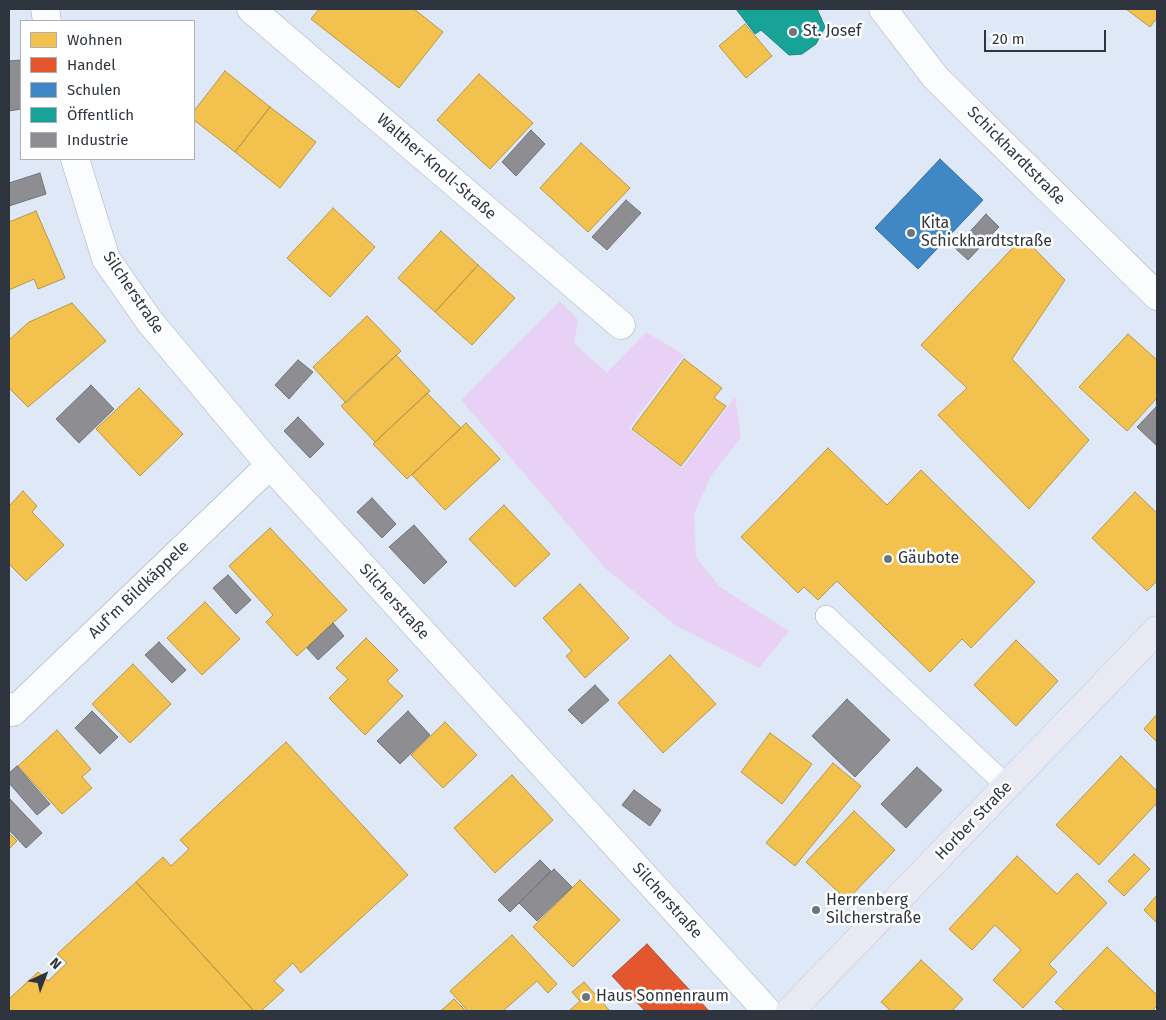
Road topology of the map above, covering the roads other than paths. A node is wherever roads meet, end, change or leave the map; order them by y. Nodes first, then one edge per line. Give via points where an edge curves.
1 (251, 9) edge
2 (883, 9) edge
3 (75, 160) edge
4 (1157, 296) edge
5 (620, 325) dead end
6 (270, 465) junction
7 (826, 616) dead end
8 (1157, 630) edge
9 (9, 707) edge
10 (1007, 786) junction
11 (767, 1011) edge
12 (790, 1011) edge

1 - 5 street, Walther-Knoll-Straße
2 - 4 street, Schickhardtstraße via 935,77
3 - 6 street, Silcherstraße via 106,259 150,322
6 - 9 street, Auf'm Bildkäppele via 13,712
6 - 11 street, Silcherstraße
7 - 10 lane
8 - 10 main road, Horber Straße
10 - 12 main road, Horber Straße

